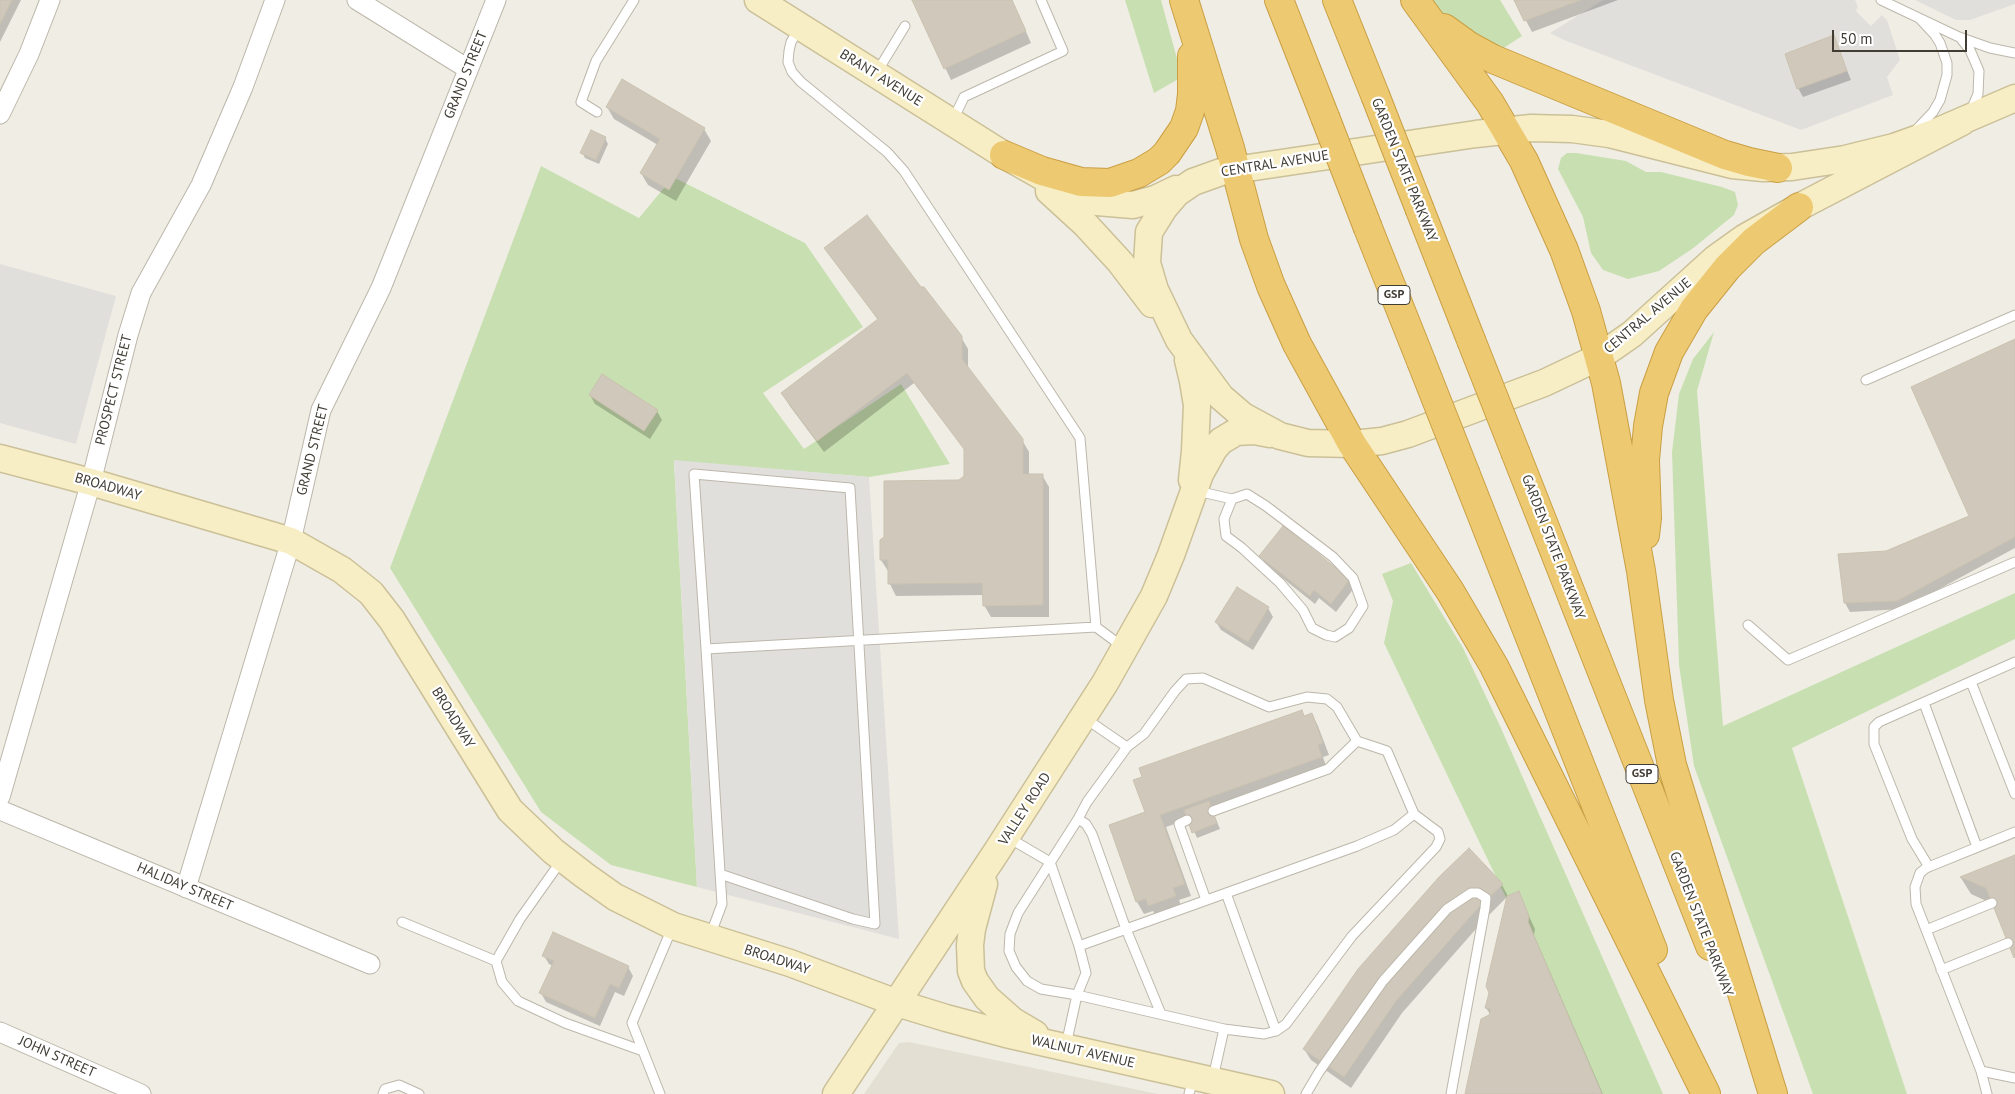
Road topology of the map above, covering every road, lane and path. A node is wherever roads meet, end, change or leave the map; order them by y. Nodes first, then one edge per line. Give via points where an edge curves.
1 (50, 0) edge
2 (275, 0) edge
3 (358, 0) edge
4 (496, 0) edge
5 (634, 0) edge
6 (758, 0) edge
7 (1041, 0) edge
8 (1183, 0) edge
9 (1279, 0) edge
10 (1337, 0) edge
11 (1415, 0) edge
12 (1881, 0) edge
13 (1920, 19) junction
14 (904, 26) dead end
15 (800, 27) junction
16 (1959, 37) junction
17 (2015, 53) edge
18 (468, 69) junction
19 (876, 74) junction
20 (2015, 98) edge
21 (3, 101) edge
22 (597, 112) dead end
23 (952, 122) junction
24 (1962, 122) junction
25 (1506, 130) junction
26 (1894, 147) junction
27 (1004, 155) junction
28 (1778, 168) junction
29 (1236, 170) junction
30 (1193, 182) junction
31 (1799, 207) junction
32 (2015, 315) edge
33 (1179, 340) junction
34 (1599, 357) junction
35 (1866, 380) dead end
36 (1280, 436) junction
37 (1352, 444) junction
38 (0, 458) edge
39 (91, 482) junction
40 (1232, 499) junction
41 (1190, 500) junction
42 (291, 541) junction
43 (2015, 562) edge
44 (1641, 571) junction
45 (1748, 625) dead end
46 (1096, 627) junction
47 (859, 641) junction
48 (1125, 648) junction
49 (706, 649) junction
50 (2015, 662) edge
51 (1971, 682) junction
52 (1924, 703) junction
53 (1084, 717) junction
54 (1357, 741) junction
55 (1127, 747) junction
56 (2015, 794) edge
57 (0, 797) edge
58 (0, 810) edge
59 (1213, 811) dead end
60 (1414, 814) junction
61 (1078, 819) junction
62 (1187, 820) dead end
63 (2015, 832) edge
64 (1002, 844) junction
65 (1977, 847) junction
66 (562, 859) junction
67 (1050, 862) junction
68 (1928, 867) junction
69 (720, 874) junction
70 (186, 888) junction
71 (1226, 893) junction
72 (1206, 900) junction
73 (1992, 903) dead end
74 (402, 922) dead end
75 (673, 926) junction
76 (1126, 929) junction
77 (1926, 930) junction
78 (710, 938) junction
79 (2008, 943) dead end
80 (1079, 946) junction
81 (496, 961) junction
82 (370, 964) dead end
83 (1941, 970) junction
84 (1077, 995) junction
85 (897, 1003) junction
86 (1161, 1014) junction
87 (1224, 1029) junction
88 (1276, 1031) junction
89 (0, 1032) edge
90 (1066, 1048) junction
91 (643, 1050) junction
92 (1981, 1071) junction
93 (2015, 1078) edge
94 (1198, 1084) edge
95 (141, 1094) edge
96 (383, 1094) edge
97 (419, 1094) edge
98 (660, 1094) edge
99 (836, 1094) edge
100 (1271, 1094) edge
101 (1306, 1094) edge
102 (1451, 1094) edge
103 (1706, 1094) edge
104 (1710, 1094) edge
105 (1768, 1094) edge
106 (1773, 1094) edge
107 (1987, 1094) edge

1 - 21 street via 29,54
2 - 39 street, PROSPECT STREET via 243,87 201,185 141,293
3 - 18 street
4 - 18 street, GRAND STREET
5 - 22 lane via 596,61 580,102
6 - 15 main road, BRANT AVENUE
7 - 23 lane via 1063,51 964,97
8 - 27 highway via 1192,57 1190,112 1180,136 1159,161 1130,177 1100,184 1063,177
8 - 29 highway
9 - 104 highway, GSP, bridge
10 - 105 highway, GARDEN STATE PARKWAY / GSP, bridge
11 - 25 highway
11 - 28 highway via 1448,32 1493,59 1725,154
12 - 13 lane
13 - 16 lane
13 - 26 lane via 1935,35 1944,52 1947,63 1945,87 1928,118
14 - 19 lane
15 - 19 main road, BRANT AVENUE
15 - 46 lane via 789,52 792,72 800,82 888,152 901,167 1080,438
16 - 17 lane
16 - 24 lane via 1974,58 1979,77 1975,104
18 - 42 street, GRAND STREET via 381,288 321,410
19 - 23 main road, BRANT AVENUE
20 - 24 main road, CENTRAL AVENUE
23 - 27 main road, BRANT AVENUE
24 - 26 main road, CENTRAL AVENUE
24 - 31 main road, CENTRAL AVENUE
25 - 28 main road, CENTRAL AVENUE via 1591,131 1713,162
25 - 29 main road, CENTRAL AVENUE
25 - 34 highway via 1524,161 1564,250
26 - 28 main road, CENTRAL AVENUE
27 - 30 main road, BRANT AVENUE via 1073,194 1110,204 1145,203
27 - 33 main road, BRANT AVENUE via 1050,192 1102,242
29 - 30 main road, CENTRAL AVENUE
29 - 37 highway via 1271,286 1297,344
30 - 33 main road, CENTRAL AVENUE via 1164,208 1152,224 1147,242 1150,275
31 - 34 main road, CENTRAL AVENUE via 1716,258 1632,334
31 - 44 highway via 1754,241 1714,282 1685,324 1663,366 1654,393 1645,443 1647,518
32 - 35 lane
33 - 36 main road, CENTRAL AVENUE via 1231,407 1254,424
33 - 41 main road, VALLEY ROAD via 1190,369 1197,405
34 - 37 main road, CENTRAL AVENUE via 1544,383 1408,434
34 - 44 highway
36 - 37 main road, CENTRAL AVENUE via 1308,443
36 - 41 main road, VALLEY ROAD via 1245,431 1228,436 1214,449
37 - 103 highway via 1437,571 1494,666
38 - 39 main road, BROADWAY
39 - 42 main road, BROADWAY
39 - 57 street, PROSPECT STREET
40 - 40 lane via 1224,519 1226,536 1280,582 1303,610 1312,628 1335,637 1349,628 1363,606 1353,578 1332,557 1266,506 1247,494
40 - 41 lane
41 - 48 main road, VALLEY ROAD via 1159,583
42 - 66 main road, BROADWAY via 342,570 371,593 392,620 510,810
42 - 70 street, GRAND STREET
43 - 45 lane via 1788,660
44 - 106 highway via 1659,700 1672,765
46 - 47 lane
46 - 48 lane
47 - 49 lane
47 - 49 lane via 850,488 694,474
47 - 69 lane via 875,924
48 - 53 main road, VALLEY ROAD
49 - 69 lane
50 - 51 lane
51 - 52 lane
51 - 56 lane
52 - 65 lane
52 - 68 lane via 1879,722 1874,727 1874,744 1912,839
53 - 55 lane
53 - 64 main road, VALLEY ROAD
54 - 55 lane via 1337,707 1327,699 1307,697 1269,707 1203,678 1186,679 1144,734
54 - 59 lane via 1328,769
54 - 60 lane via 1387,751
55 - 61 lane
58 - 70 street, HALIDAY STREET
60 - 71 lane via 1394,830
60 - 88 lane via 1438,832 1440,839 1436,847 1352,936 1292,1017
61 - 67 lane
61 - 76 lane via 1092,834
62 - 72 lane via 1179,824
63 - 65 lane
64 - 67 lane
64 - 85 main road, VALLEY ROAD
64 - 90 main road via 988,872 972,929 971,971 984,994 1013,1021
65 - 68 lane
66 - 75 main road, BROADWAY via 615,897
66 - 81 lane via 520,918
67 - 80 lane
67 - 84 lane via 1018,913 1010,934 1009,951 1027,981 1041,989
68 - 77 lane via 1920,873 1915,887 1916,904
69 - 78 lane via 722,904
70 - 82 street, HALIDAY STREET
71 - 72 lane
71 - 88 lane
72 - 76 lane
73 - 77 lane
74 - 81 lane
75 - 78 main road, BROADWAY
75 - 91 lane via 632,1023
76 - 80 lane
76 - 86 lane
77 - 83 lane
78 - 85 main road, BROADWAY via 790,963
79 - 83 lane
80 - 84 lane via 1086,973
81 - 91 lane via 502,982 518,1001 564,1023
83 - 92 lane
84 - 86 lane
84 - 90 lane
85 - 90 main road, WALNUT AVENUE
85 - 99 main road, VALLEY ROAD
86 - 87 lane
87 - 88 lane via 1264,1034
87 - 94 lane
89 - 95 street, JOHN STREET
90 - 94 main road, WALNUT AVENUE
91 - 98 lane
92 - 93 lane
92 - 107 lane
94 - 100 main road, WALNUT AVENUE
96 - 97 lane via 385,1089 399,1085
101 - 102 lane via 1383,981 1447,909 1471,893 1478,893 1486,898

